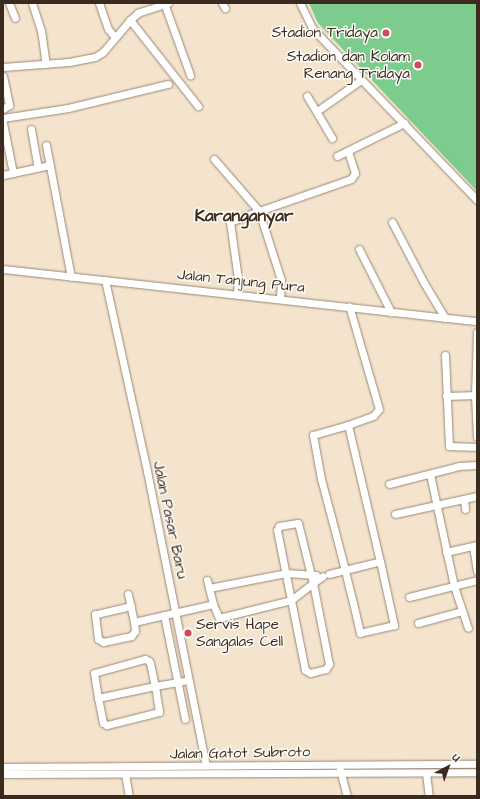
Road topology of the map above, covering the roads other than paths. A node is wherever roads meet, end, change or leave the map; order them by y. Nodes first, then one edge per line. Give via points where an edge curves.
1 (9, 3) edge
2 (32, 3) edge
3 (99, 3) edge
4 (166, 3) edge
5 (300, 3) edge
6 (15, 18) dead end
7 (130, 20) junction
8 (115, 38) junction
9 (46, 64) junction
10 (3, 67) edge
11 (190, 75) dead end
12 (3, 76) edge
13 (361, 80) junction
14 (168, 84) dead end
15 (307, 96) dead end
16 (198, 106) dead end
17 (6, 107) edge
18 (316, 111) junction
19 (3, 118) edge
20 (3, 123) edge
21 (404, 123) junction
22 (31, 129) dead end
23 (332, 138) dead end
24 (46, 145) dead end
25 (348, 152) junction
26 (337, 156) dead end
27 (214, 159) dead end
28 (50, 165) junction
29 (38, 167) junction
30 (13, 173) junction
31 (3, 175) edge
32 (477, 200) edge
33 (259, 211) junction
34 (392, 222) dead end
35 (359, 248) dead end
36 (3, 269) edge
37 (71, 277) junction
38 (104, 280) junction
39 (237, 294) junction
40 (280, 298) junction
41 (349, 306) junction
42 (391, 312) junction
43 (445, 318) junction
44 (477, 321) edge
45 (477, 332) edge
46 (445, 355) dead end
47 (476, 395) edge
48 (446, 396) junction
49 (348, 425) junction
50 (477, 437) edge
51 (477, 447) edge
52 (477, 465) edge
53 (430, 474) junction
54 (389, 484) dead end
55 (477, 496) edge
56 (464, 499) junction
57 (436, 506) junction
58 (465, 509) dead end
59 (395, 514) dead end
60 (475, 546) edge
61 (446, 552) junction
62 (380, 561) junction
63 (345, 570) junction
64 (477, 571) edge
65 (286, 573) junction
66 (311, 574) junction
67 (329, 574) dead end
68 (207, 580) dead end
69 (477, 580) edge
70 (313, 582) junction
71 (454, 586) junction
72 (209, 588) junction
73 (128, 594) dead end
74 (409, 597) dead end
75 (291, 600) junction
76 (214, 604) junction
77 (131, 606) junction
78 (462, 611) junction
79 (176, 612) junction
80 (164, 615) junction
81 (134, 622) junction
82 (418, 623) dead end
83 (468, 628) dead end
84 (188, 680) junction
85 (177, 682) junction
86 (155, 686) junction
87 (98, 698) junction
88 (185, 719) dead end
89 (477, 764) edge
90 (206, 765) junction
91 (340, 765) junction
92 (3, 767) edge
93 (426, 772) junction
94 (477, 772) edge
95 (341, 773) junction
96 (3, 774) edge
97 (124, 774) junction
98 (129, 796) edge
99 (346, 796) edge
100 (429, 796) edge

1 - 6 street
2 - 9 street via 41,30
3 - 8 street via 108,29
4 - 7 street via 138,13
4 - 11 street
5 - 13 street via 312,28
7 - 8 street
7 - 16 street
8 - 9 street via 98,56
9 - 10 street
12 - 17 street
13 - 18 street
13 - 21 street
14 - 19 street via 68,108
15 - 18 street
18 - 23 street
20 - 30 street
21 - 25 street
21 - 32 street
22 - 29 street
24 - 28 street
25 - 26 street
25 - 33 street via 355,173 351,179
27 - 33 street
28 - 29 street
28 - 37 street
29 - 30 street
30 - 31 street
33 - 39 street via 230,222 238,279
33 - 40 street via 281,280
34 - 43 street
35 - 42 street
36 - 37 street, Jalan Tanjung Pura
37 - 38 street, Jalan Tanjung Pura
38 - 39 street, Jalan Tanjung Pura
38 - 79 street, Jalan Pasar Baru
39 - 40 street, Jalan Tanjung Pura
40 - 41 street, Jalan Tanjung Pura
41 - 42 street, Jalan Tanjung Pura
41 - 49 street via 379,409 373,416
42 - 43 street, Jalan Tanjung Pura
43 - 44 street, Jalan Tanjung Pura
45 - 47 street
46 - 48 street
47 - 48 street
47 - 50 street
48 - 51 street via 449,446
49 - 62 street
49 - 63 street via 313,435 321,479
52 - 53 street via 459,466
53 - 54 street
53 - 57 street
55 - 56 street
56 - 57 street
56 - 58 street
57 - 59 street
57 - 61 street
60 - 61 street
60 - 64 street
61 - 71 street
62 - 63 street
62 - 63 street via 394,625 360,633
63 - 67 street
65 - 66 street
65 - 66 street via 278,528 297,522
65 - 72 street
65 - 75 street
66 - 70 street
66 - 70 street via 322,576
68 - 72 street
69 - 71 street
70 - 75 street
70 - 75 street via 329,664 326,669 310,672 305,670
71 - 74 street
71 - 78 street
72 - 76 street
73 - 77 street
75 - 76 street via 219,618
76 - 79 street
77 - 81 street
77 - 81 street via 95,614 97,638 103,642 131,636 136,631
78 - 82 street
78 - 83 street
79 - 80 street
79 - 84 street, Jalan Pasar Baru
80 - 81 street
80 - 85 street
84 - 85 street
84 - 90 street, Jalan Pasar Baru
85 - 86 street
85 - 88 street
86 - 87 street
86 - 87 street via 150,663 146,659 94,673
86 - 87 street via 159,711 156,715 106,725 103,723
89 - 91 street, Jalan Gatot Subroto
90 - 91 street, Jalan Gatot Subroto
90 - 92 street, Jalan Gatot Subroto
91 - 95 street
93 - 94 street, Jalan Gatot Subroto
93 - 95 street, Jalan Gatot Subroto
93 - 100 street
95 - 97 street, Jalan Gatot Subroto
95 - 99 street
96 - 97 street, Jalan Gatot Subroto
97 - 98 street

